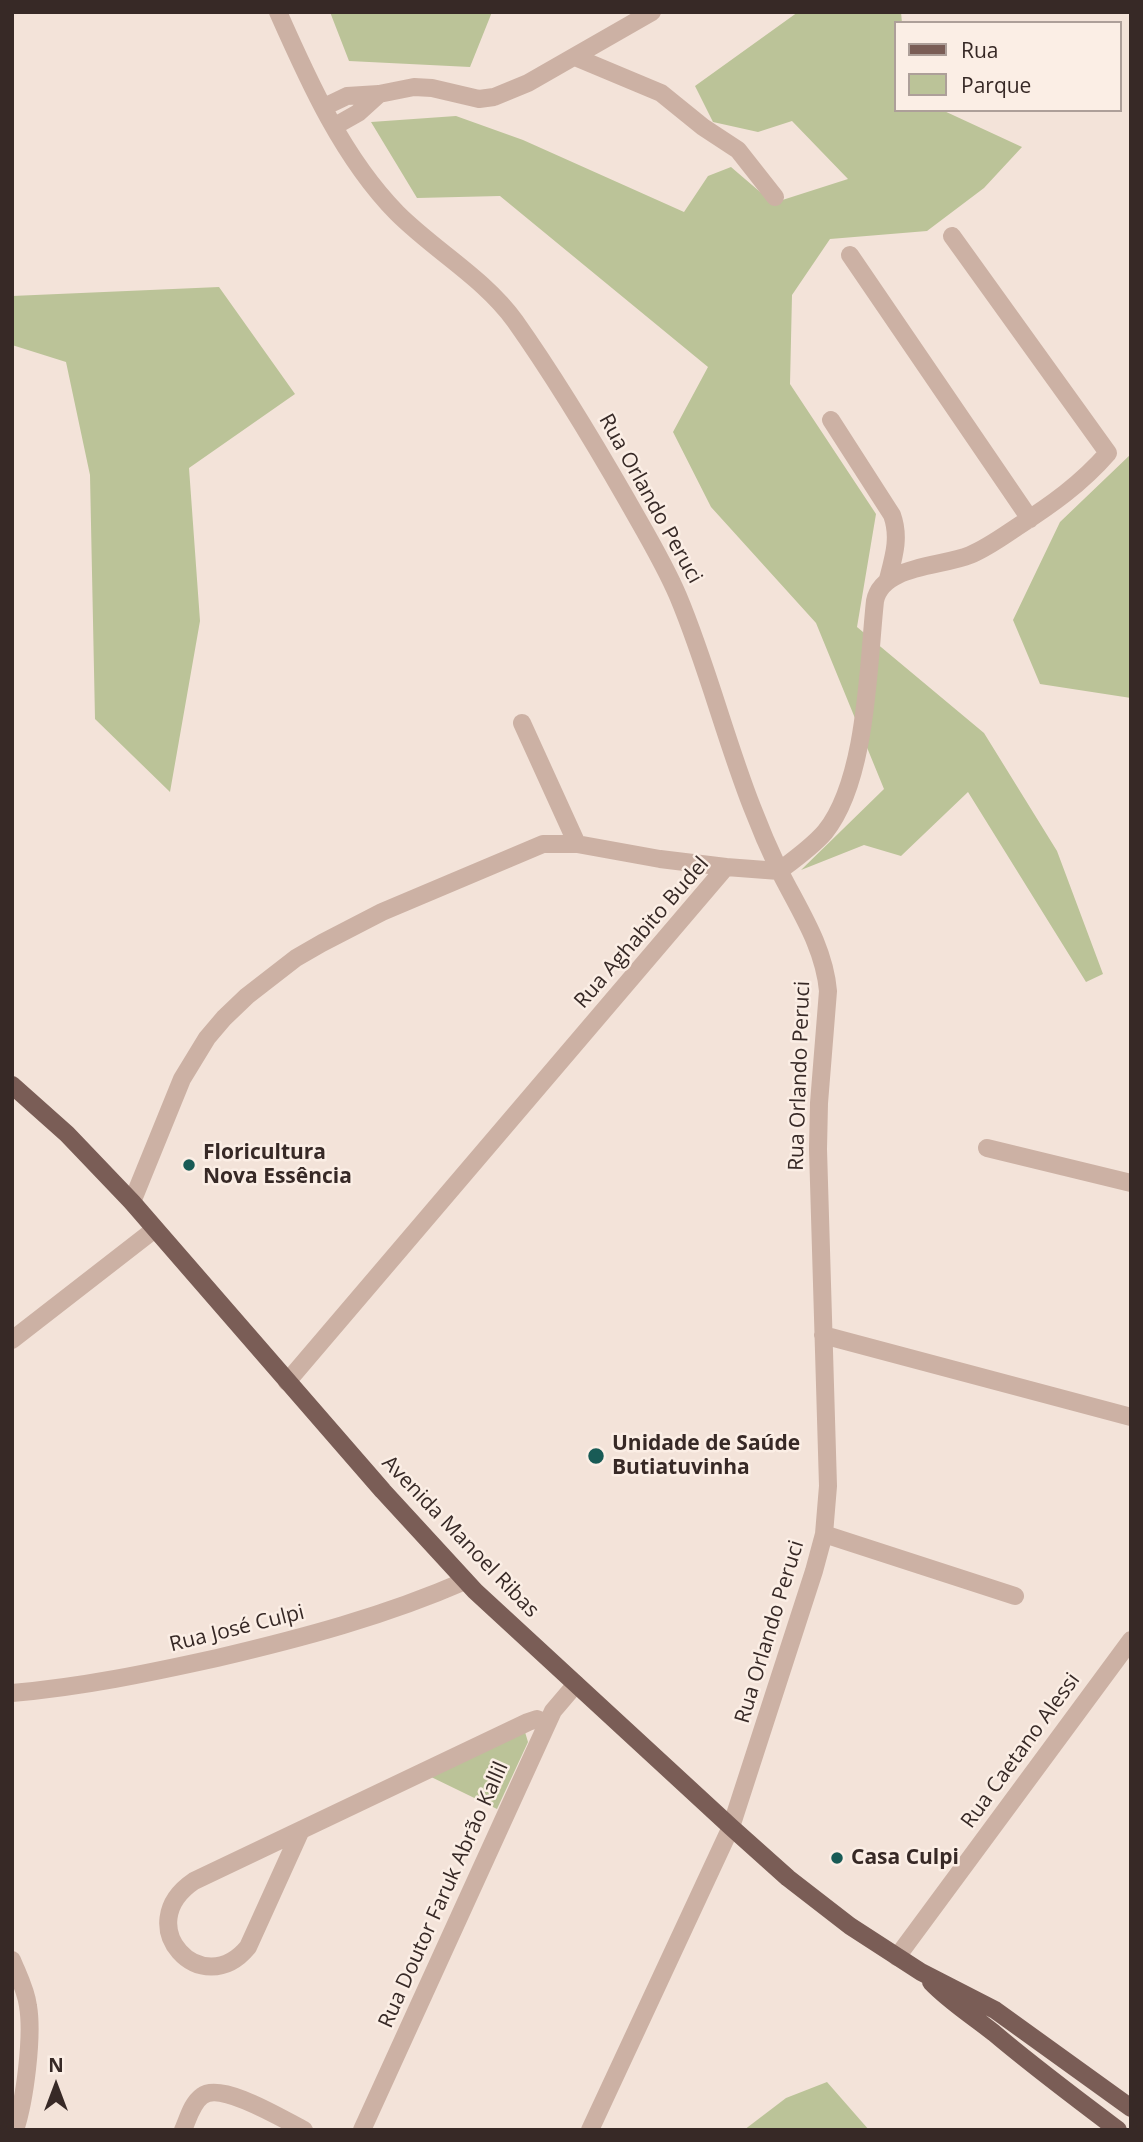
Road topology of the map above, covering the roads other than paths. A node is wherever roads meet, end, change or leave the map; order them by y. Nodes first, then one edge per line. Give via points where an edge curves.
1 (278, 12) edge
2 (652, 12) edge
3 (575, 57) junction
4 (379, 94) junction
5 (324, 107) junction
6 (335, 125) junction
7 (775, 197) dead end
8 (952, 236) dead end
9 (850, 255) dead end
10 (831, 420) dead end
11 (1030, 519) junction
12 (888, 579) junction
13 (522, 723) dead end
14 (577, 844) junction
15 (726, 867) junction
16 (779, 871) junction
17 (12, 1084) edge
18 (987, 1148) dead end
19 (1131, 1183) edge
20 (132, 1202) junction
21 (155, 1229) junction
22 (823, 1335) junction
23 (12, 1340) edge
24 (287, 1382) junction
25 (1131, 1417) edge
26 (824, 1534) junction
27 (465, 1581) junction
28 (1015, 1596) dead end
29 (1131, 1640) edge
30 (576, 1684) junction
31 (12, 1693) edge
32 (547, 1723) junction
33 (731, 1828) junction
34 (301, 1830) junction
35 (897, 1957) junction
36 (12, 1960) edge
37 (921, 1972) junction
38 (1027, 2062) junction
39 (1111, 2094) junction
40 (1131, 2108) edge
41 (15, 2130) edge
42 (183, 2130) edge
43 (304, 2130) edge
44 (362, 2130) edge
45 (590, 2130) edge
46 (1118, 2130) edge

1 - 5 street, Rua Orlando Peruci
2 - 3 street
3 - 4 street via 494,97 479,99 414,87
3 - 7 street via 661,93 738,150
4 - 5 street via 347,96
4 - 6 street
5 - 6 street, Rua Orlando Peruci
6 - 16 street, Rua Orlando Peruci via 362,170 397,212 481,284 512,318 577,412 679,597 736,766
8 - 11 street via 1108,453 1076,486
9 - 11 street
10 - 12 street via 896,526
11 - 12 street via 971,555
12 - 16 street via 875,601 863,720 845,795 825,831
13 - 14 street
14 - 15 street
14 - 20 street via 527,849 406,901 322,943 272,975 224,1018 194,1058
15 - 16 street, Rua Aghabito Budel
15 - 24 street, Rua Aghabito Budel
16 - 22 street, Rua Orlando Peruci via 810,928 828,991 818,1149
17 - 20 main road, Avenida Manoel Ribas
18 - 19 street
20 - 21 main road, Avenida Manoel Ribas
21 - 23 street
21 - 24 main road, Avenida Manoel Ribas
22 - 25 street
22 - 26 street, Rua Orlando Peruci via 828,1486
24 - 27 main road, Avenida Manoel Ribas
26 - 28 street
26 - 33 street, Rua Orlando Peruci
27 - 30 main road, Avenida Manoel Ribas
27 - 31 street, Rua José Culpi via 382,1614 251,1650 87,1685
29 - 35 street, Rua Caetano Alessi
30 - 32 street, Rua Doutor Faruk Abrão Kallil
30 - 33 main road, Avenida Manoel Ribas
32 - 34 street via 528,1722
32 - 44 street, Rua Doutor Faruk Abrão Kallil
33 - 35 main road, Avenida Manoel Ribas via 819,1904
33 - 45 street, Rua Orlando Peruci
34 - 34 street via 248,1947 220,1967 195,1963 177,1949 168,1922 175,1896 194,1881
35 - 37 main road, Avenida Manoel Ribas
36 - 41 street via 29,2017 24,2093
37 - 38 main road, Avenida Manoel Ribas
37 - 39 main road, Avenida Manoel Ribas via 995,2010
38 - 39 main road via 1051,2062
38 - 46 main road, Avenida Manoel Ribas
39 - 40 main road, Avenida Manoel Ribas
42 - 43 street via 196,2102 211,2091 230,2095

